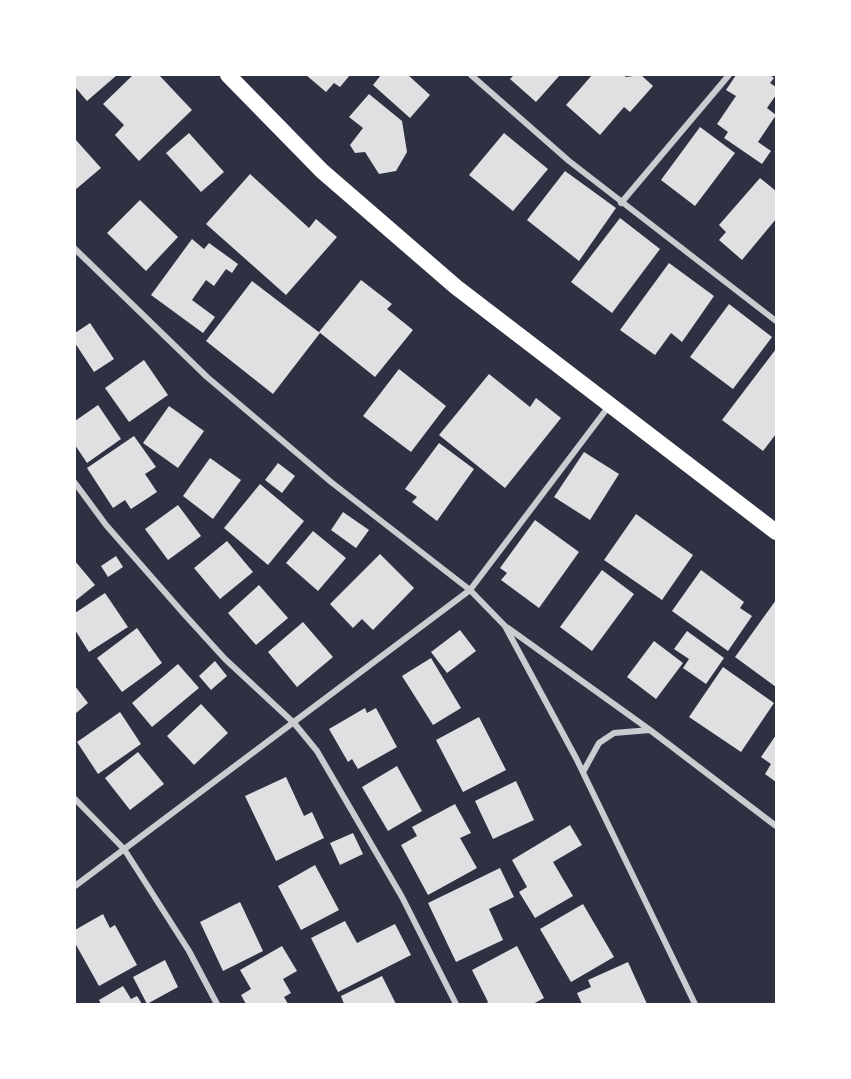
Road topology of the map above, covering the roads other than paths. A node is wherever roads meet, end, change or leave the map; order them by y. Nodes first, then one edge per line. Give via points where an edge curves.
1 (228, 75) edge
2 (471, 75) edge
3 (729, 75) edge
4 (621, 203) junction
5 (75, 249) edge
6 (776, 320) edge
7 (609, 406) junction
8 (75, 483) edge
9 (776, 532) edge
10 (470, 590) junction
11 (505, 626) junction
12 (294, 723) junction
13 (651, 730) junction
14 (583, 772) junction
15 (75, 799) edge
16 (776, 826) edge
17 (124, 849) junction
18 (75, 886) edge
19 (217, 1004) edge
20 (456, 1004) edge
21 (696, 1004) edge

1 - 7 highway via 322,171 456,287
2 - 4 street
3 - 4 street
4 - 6 street
5 - 10 street via 207,377 331,482
7 - 9 highway
7 - 10 street
8 - 12 street via 106,525 212,644
10 - 11 street
10 - 12 street
11 - 13 street
11 - 14 street
12 - 17 street
12 - 20 street via 317,751 402,897
13 - 14 street via 614,733 598,743
13 - 16 street
14 - 21 street
15 - 17 street
17 - 18 street
17 - 19 street via 189,951

